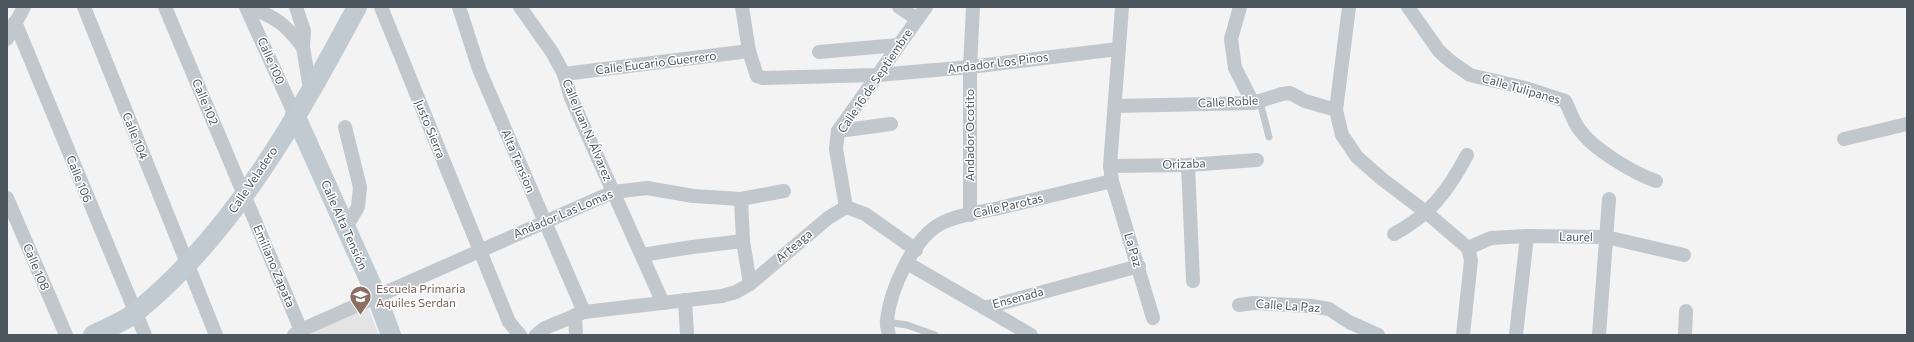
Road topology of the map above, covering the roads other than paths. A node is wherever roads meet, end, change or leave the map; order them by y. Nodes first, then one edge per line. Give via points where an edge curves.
1 (24, 7) edge
2 (84, 7) edge
3 (165, 7) edge
4 (246, 7) edge
5 (250, 7) edge
6 (296, 7) edge
7 (357, 7) edge
8 (381, 7) edge
9 (459, 7) edge
10 (520, 7) edge
11 (742, 7) edge
12 (899, 7) edge
13 (926, 7) edge
14 (972, 7) edge
15 (1122, 7) edge
16 (1240, 7) edge
17 (1348, 7) edge
18 (1408, 7) edge
19 (917, 19) junction
20 (15, 22) junction
21 (7, 39) edge
22 (898, 45) junction
23 (303, 47) junction
24 (1118, 49) junction
25 (749, 51) junction
26 (819, 52) dead end
27 (970, 67) junction
28 (564, 74) junction
29 (878, 75) junction
30 (310, 89) junction
31 (1257, 102) junction
32 (1115, 106) junction
33 (1336, 110) junction
34 (295, 115) junction
35 (891, 124) dead end
36 (1907, 124) edge
37 (345, 127) dead end
38 (838, 131) junction
39 (1269, 138) dead end
40 (1844, 139) dead end
41 (1467, 155) dead end
42 (1257, 160) dead end
43 (1188, 165) junction
44 (1110, 166) junction
45 (1112, 181) junction
46 (1656, 181) dead end
47 (784, 191) dead end
48 (613, 192) junction
49 (245, 196) junction
50 (7, 198) edge
51 (741, 199) junction
52 (1609, 199) dead end
53 (846, 207) junction
54 (1427, 213) junction
55 (970, 214) junction
56 (544, 221) junction
57 (345, 229) junction
58 (1394, 234) dead end
59 (1527, 236) junction
60 (1606, 237) junction
61 (743, 242) junction
62 (1468, 248) junction
63 (916, 250) junction
64 (479, 252) junction
65 (642, 255) junction
66 (1684, 255) dead end
67 (907, 263) junction
68 (186, 266) junction
69 (1138, 266) junction
70 (1193, 282) dead end
71 (750, 284) junction
72 (377, 297) junction
73 (685, 300) junction
74 (663, 303) junction
75 (1239, 305) dead end
76 (984, 308) junction
77 (1686, 311) dead end
78 (135, 313) junction
79 (580, 314) junction
80 (1153, 318) dead end
81 (888, 328) edge
82 (299, 333) edge
83 (66, 335) edge
84 (93, 335) edge
85 (145, 335) edge
86 (216, 335) edge
87 (391, 335) edge
88 (520, 335) edge
89 (536, 335) edge
90 (576, 335) edge
91 (687, 335) edge
92 (935, 335) edge
93 (1031, 335) edge
94 (1378, 335) edge
95 (1463, 335) edge
96 (1516, 335) edge
97 (1599, 335) edge
98 (1685, 335) edge

1 - 20 street
2 - 68 street, Calle 104
3 - 49 street, Calle 102
4 - 34 street, Calle 100
5 - 23 street via 276,18 291,31
6 - 23 street via 304,31
7 - 30 main road, Calle Veladero
8 - 64 street, Justo Sierra
9 - 56 street, Alta Tension via 479,69
10 - 28 street, Calle Juan N. Álvarez via 552,52
11 - 25 street
12 - 19 street
13 - 19 street, Calle 16 de Septiembre
14 - 27 street, Andador Ocotito
15 - 24 street
16 - 31 street via 1231,39 1235,68
17 - 33 street
18 - 46 street, Calle Tulipanes via 1439,51 1450,61 1470,75 1565,101 1579,130 1600,149 1639,175
19 - 22 street, Calle 16 de Septiembre
20 - 21 street
20 - 78 street, Calle 106
22 - 26 street
22 - 29 street, Calle 16 de Septiembre
23 - 30 street
24 - 27 street, Andador Los Pinos
24 - 32 street
25 - 28 street, Calle Eucario Guerrero
25 - 29 street, Andador Los Pinos via 758,76 762,78
27 - 29 street, Andador Los Pinos
27 - 55 street, Andador Ocotito
28 - 48 street, Calle Juan N. Álvarez via 571,98
29 - 38 street, Calle 16 de Septiembre
30 - 34 main road, Calle Veladero
31 - 32 street, Calle Roble
31 - 33 street, Calle Roble via 1290,93
31 - 39 lane
32 - 44 street
33 - 54 street via 1342,135 1357,157
34 - 49 main road, Calle Veladero
34 - 57 main road, Calle Alta Tensión
35 - 38 street
36 - 40 street
37 - 57 street via 360,187 358,207
38 - 53 street, Calle 16 de Septiembre via 836,149
41 - 54 street via 1458,172
42 - 43 street, Orizaba
43 - 44 street, Orizaba
43 - 70 street
44 - 45 street
45 - 55 street, Calle Parotas
45 - 69 street, La Paz
47 - 51 street, Andador Las Lomas
48 - 51 street, Andador Las Lomas via 647,188 693,196
48 - 56 street, Andador Las Lomas
48 - 65 street, Calle Juan N. Álvarez
49 - 68 main road, Calle Veladero
49 - 82 street, Emiliano Zapata
50 - 83 street, Calle 108
51 - 61 street
52 - 60 street
53 - 63 street via 865,214
53 - 71 street, Arteaga via 828,218
54 - 58 street
54 - 62 street
55 - 63 street, Calle Parotas via 941,224 926,234
56 - 64 street, Andador Las Lomas
56 - 79 street, Alta Tension
57 - 72 main road, Calle Alta Tensión
59 - 60 street, Laurel
59 - 62 street, Laurel via 1491,238
59 - 96 street
60 - 66 street, Laurel
60 - 97 street
61 - 65 street
61 - 71 street
62 - 95 street via 1471,260
63 - 67 street, Calle Parotas
64 - 72 street, Andador Las Lomas
64 - 88 street, Justo Sierra via 509,322
65 - 74 street, Calle Juan N. Álvarez
67 - 76 street, Ensenada
67 - 81 street, Calle Parotas via 891,300
68 - 78 main road, Calle Veladero
68 - 86 street, Calle 104
69 - 76 street, Ensenada
69 - 80 street, La Paz
71 - 73 street, Arteaga via 722,296
72 - 82 street, Andador Las Lomas
72 - 87 main road, Calle Alta Tensión
73 - 74 street, Arteaga
73 - 91 street
74 - 79 street, Arteaga
75 - 94 street, Calle La Paz via 1296,305 1329,310 1348,322
76 - 93 street
77 - 98 street
78 - 84 main road, Calle Veladero
78 - 85 street, Calle 106
79 - 89 street, Arteaga via 545,328
79 - 90 street
81 - 92 lane via 907,325

